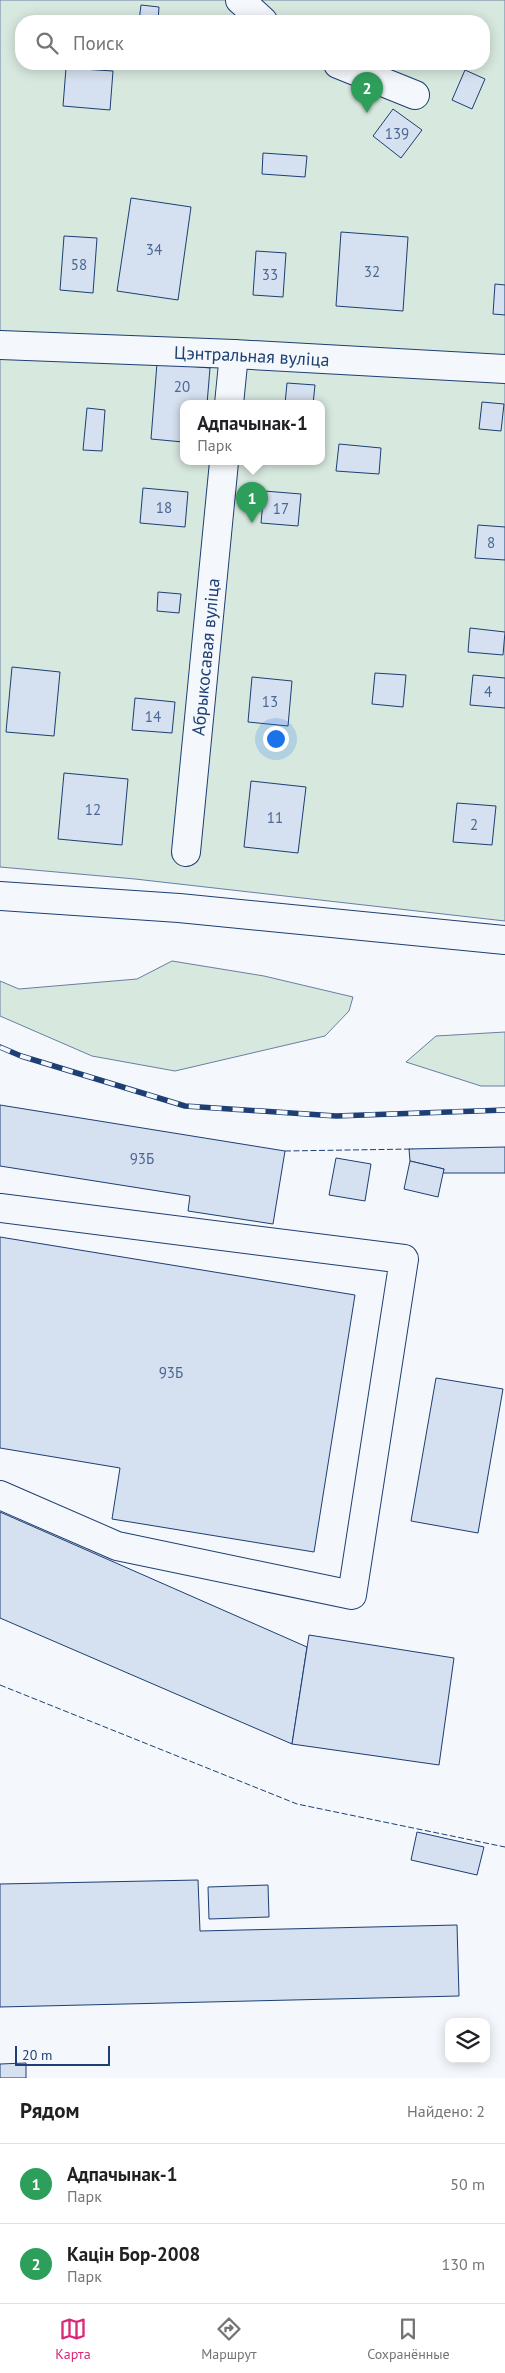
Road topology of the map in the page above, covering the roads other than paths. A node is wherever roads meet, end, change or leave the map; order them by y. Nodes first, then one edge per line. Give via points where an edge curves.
1 (240, 0) edge
2 (256, 15) edge
3 (353, 70) edge
4 (415, 95) dead end
5 (0, 345) edge
6 (234, 354) junction
7 (505, 369) edge
8 (229, 400) edge
9 (224, 465) edge
10 (186, 852) dead end
11 (0, 896) edge
12 (505, 940) edge
13 (0, 1208) edge
14 (0, 1495) edge

1 - 2 lane
3 - 4 lane
5 - 6 lane, Цэнтральная вуліца
6 - 7 lane, Цэнтральная вуліца
6 - 8 lane
9 - 10 lane, Абрыкосавая вуліца
11 - 12 lane via 179,908
13 - 14 lane via 404,1259 352,1595 117,1546

